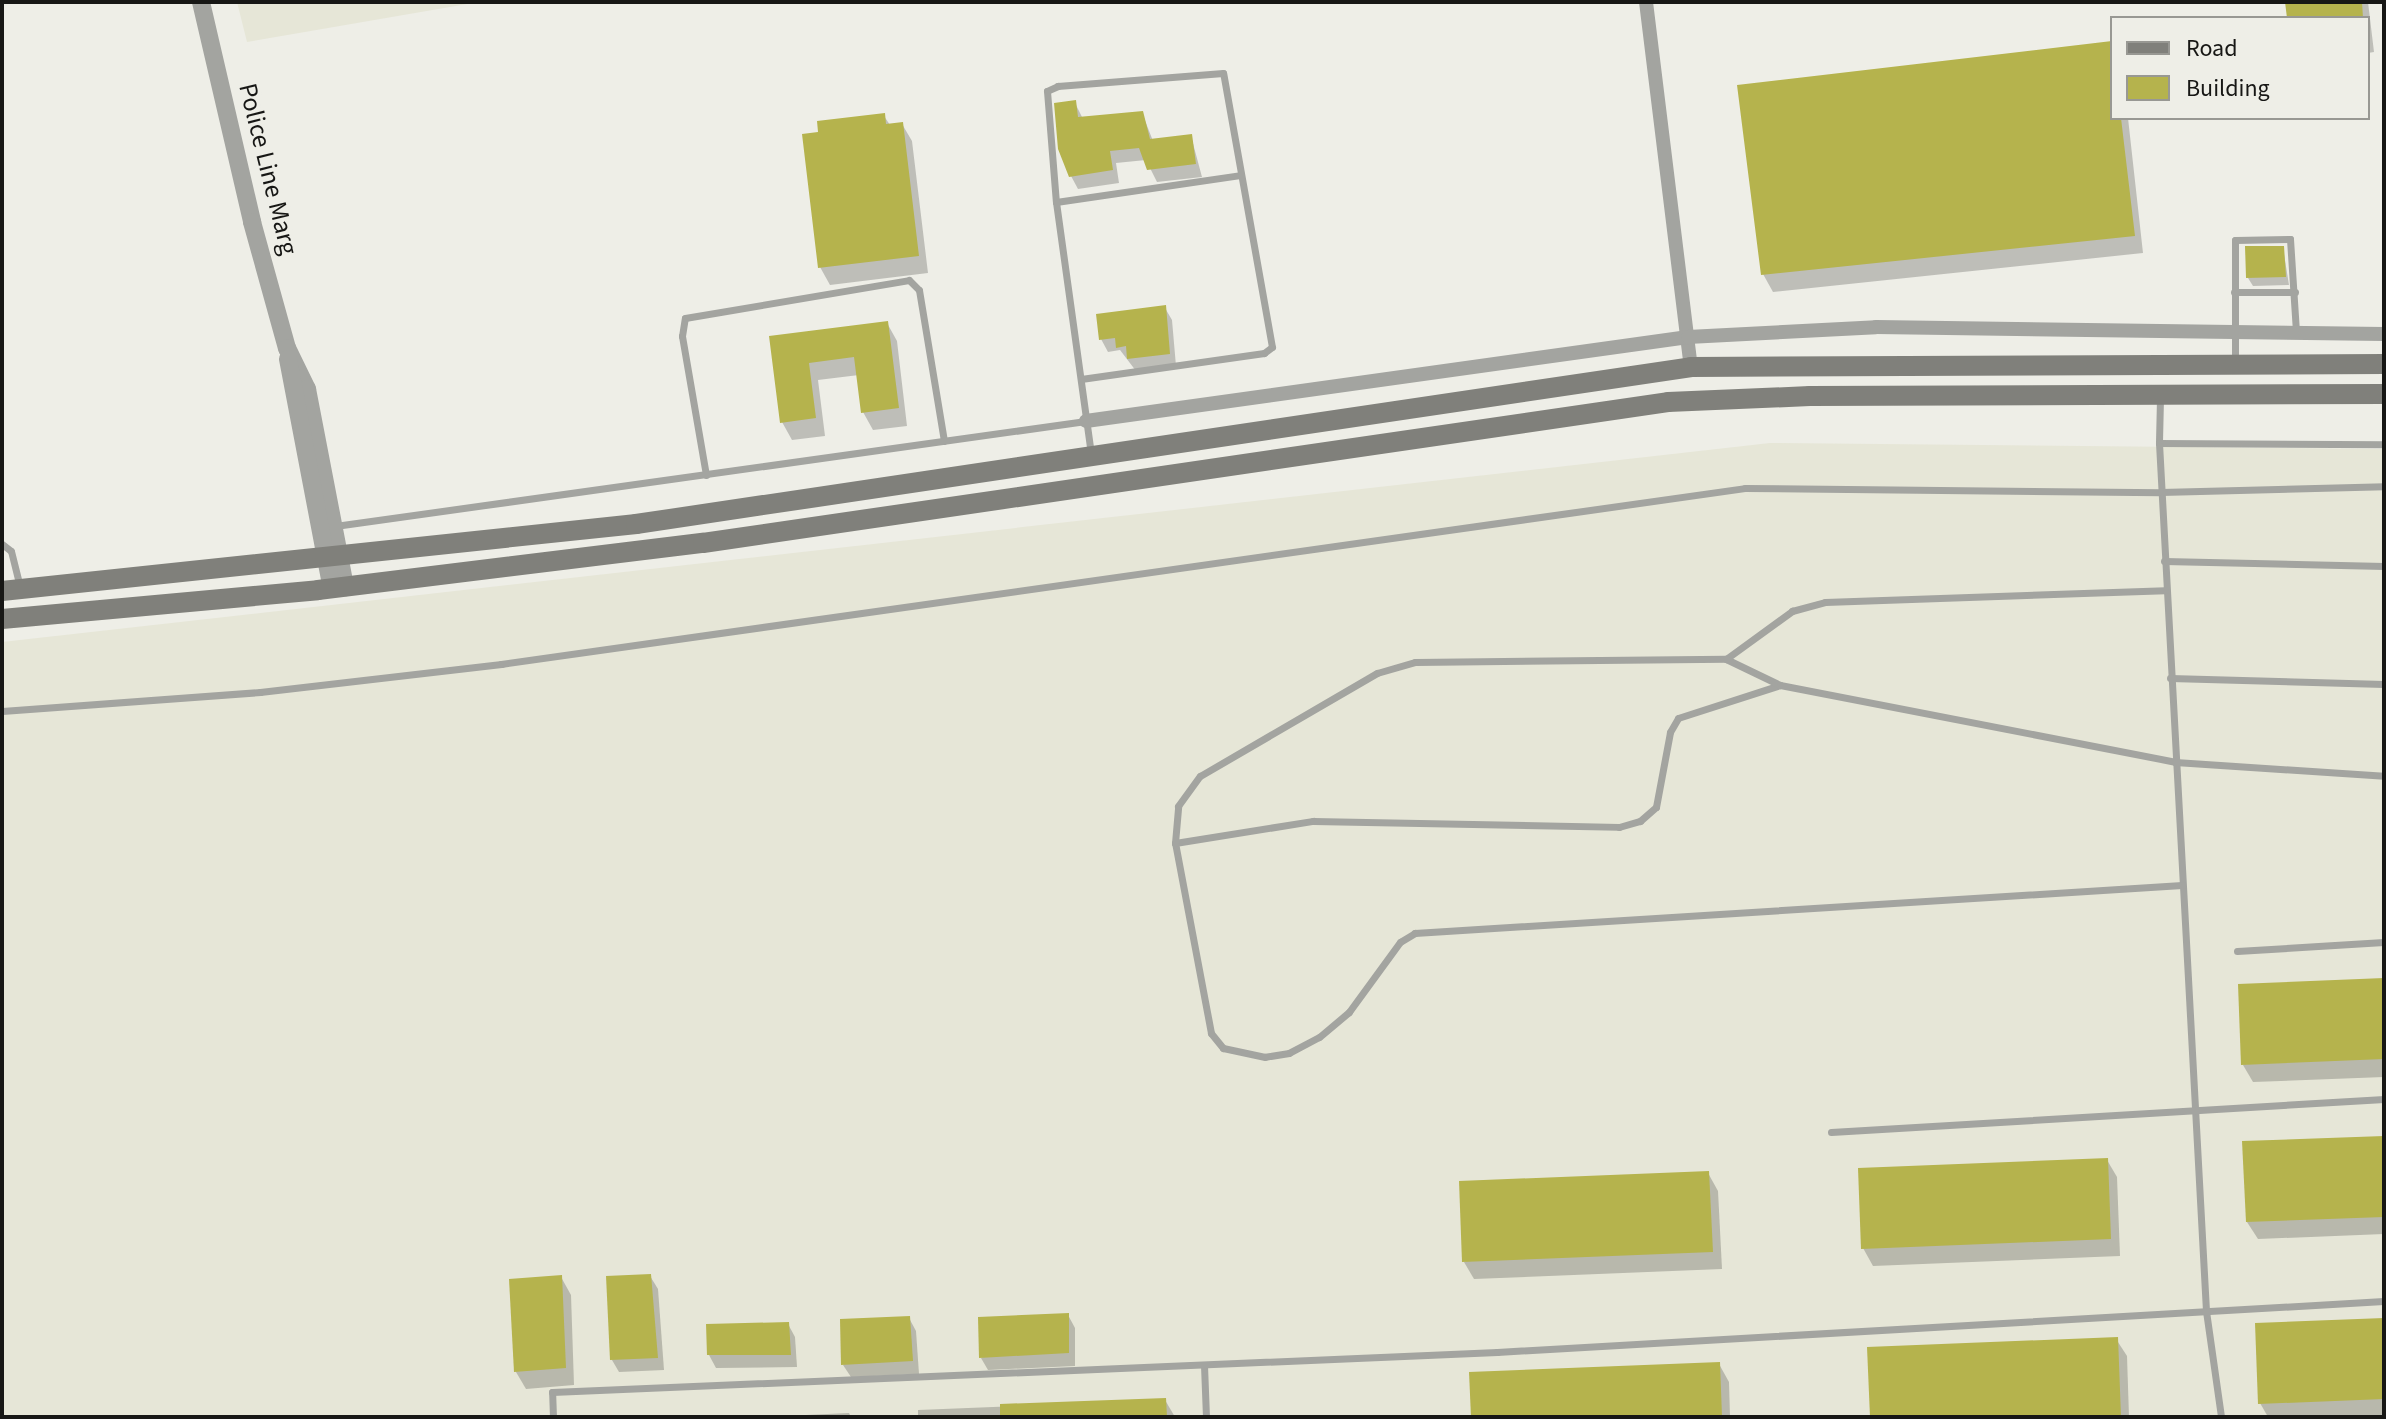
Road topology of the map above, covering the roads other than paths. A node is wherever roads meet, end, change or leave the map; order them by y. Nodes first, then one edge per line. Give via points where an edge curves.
1 (201, 2) edge
2 (1646, 2) edge
3 (1240, 175) junction
4 (1056, 202) junction
5 (2234, 292) junction
6 (2295, 292) junction
7 (2234, 332) junction
8 (2296, 333) junction
9 (2384, 334) edge
10 (1688, 337) junction
11 (2235, 363) junction
12 (2384, 364) edge
13 (1691, 367) junction
14 (1081, 379) junction
15 (2384, 394) edge
16 (2160, 395) junction
17 (1086, 421) junction
18 (944, 441) junction
19 (2159, 443) junction
20 (2384, 444) edge
21 (1092, 459) junction
22 (706, 475) junction
23 (2384, 486) edge
24 (2161, 492) junction
25 (327, 528) junction
26 (2, 544) edge
27 (333, 556) junction
28 (2164, 561) junction
29 (2384, 566) edge
30 (338, 588) junction
31 (11, 590) edge
32 (2165, 590) junction
33 (2, 619) edge
34 (1726, 659) junction
35 (2170, 678) junction
36 (2384, 684) edge
37 (1780, 685) junction
38 (2, 711) edge
39 (2175, 762) junction
40 (2384, 776) edge
41 (1175, 843) junction
42 (2182, 885) junction
43 (2384, 942) edge
44 (2237, 951) dead end
45 (2384, 1099) edge
46 (2195, 1113) junction
47 (1831, 1132) dead end
48 (2384, 1301) edge
49 (2206, 1311) junction
50 (1204, 1365) junction
51 (553, 1417) edge
52 (1206, 1417) edge
53 (2221, 1417) edge

1 - 25 street, Police Line Marg via 287,348 290,391
2 - 10 street
3 - 4 lane
3 - 4 lane via 1223,73 1058,86 1046,96
3 - 14 lane via 1273,339 1269,351
4 - 14 lane
5 - 6 lane
5 - 6 lane via 2233,244 2242,237 2290,239
5 - 7 lane
6 - 8 lane
7 - 8 street
7 - 10 street via 1876,327
7 - 11 lane
8 - 9 street
10 - 13 street
10 - 17 street
11 - 12 main road
11 - 13 main road
13 - 21 main road
14 - 17 lane
15 - 16 main road
16 - 19 lane
16 - 30 main road via 1668,402 703,543
17 - 18 lane
17 - 21 lane
18 - 22 lane
18 - 22 lane via 919,290 909,280 685,318 682,336
19 - 20 lane
19 - 24 lane
21 - 27 main road via 636,524
22 - 25 lane
23 - 24 lane
24 - 28 lane
24 - 38 lane via 1745,488 501,664 260,692
25 - 27 street, Police Line Marg
26 - 31 lane via 11,551
27 - 30 street, Police Line Marg
27 - 31 main road
28 - 29 lane
28 - 32 lane
30 - 33 main road
32 - 34 lane via 1825,602 1792,611
32 - 35 lane
34 - 37 lane
34 - 41 lane via 1415,662 1377,673 1200,776 1178,806
35 - 36 lane
35 - 39 lane
37 - 39 lane
37 - 41 lane via 1678,718 1670,732 1656,807 1640,821 1619,827 1313,821
39 - 40 lane
39 - 42 lane
41 - 42 lane via 1211,1033 1223,1048 1265,1057 1289,1053 1329,1029 1349,1012 1400,942 1415,933
42 - 46 lane
43 - 44 lane
45 - 46 lane
46 - 47 lane
46 - 49 lane
48 - 49 lane
49 - 50 lane
49 - 53 lane
50 - 51 lane via 552,1392
50 - 52 lane

